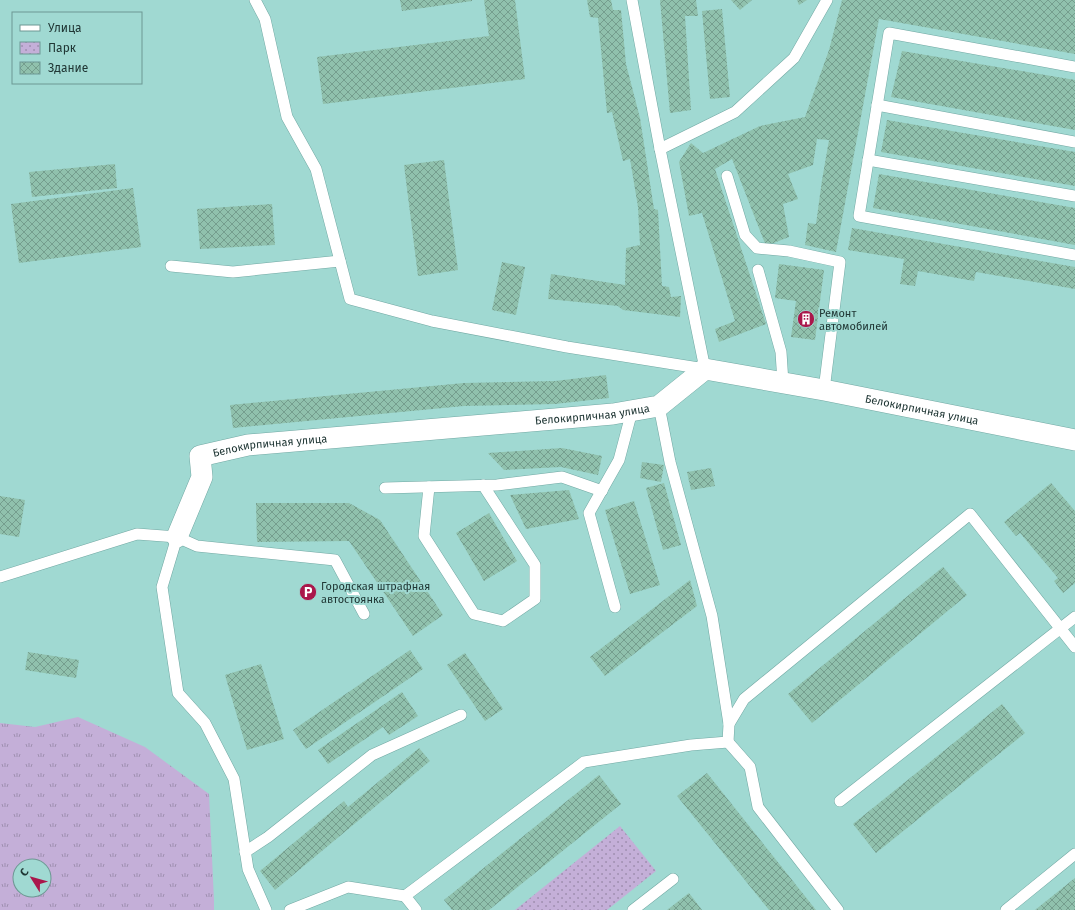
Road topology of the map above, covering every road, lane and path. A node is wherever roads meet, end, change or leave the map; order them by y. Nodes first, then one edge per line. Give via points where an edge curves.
1 (255, 0) edge
2 (632, 0) edge
3 (826, 0) edge
4 (1075, 67) edge
5 (877, 105) junction
6 (1075, 142) edge
7 (660, 149) junction
8 (868, 160) junction
9 (727, 176) dead end
10 (1075, 196) edge
11 (1075, 255) edge
12 (340, 261) junction
13 (171, 266) dead end
14 (758, 270) dead end
15 (705, 369) junction
16 (783, 383) junction
17 (824, 390) junction
18 (659, 406) junction
19 (632, 411) junction
20 (1075, 440) edge
21 (483, 486) junction
22 (429, 487) junction
23 (385, 488) dead end
24 (602, 491) junction
25 (177, 537) junction
26 (0, 577) edge
27 (614, 606) dead end
28 (364, 614) dead end
29 (1075, 617) edge
30 (1060, 628) junction
31 (1075, 647) edge
32 (461, 715) dead end
33 (730, 724) junction
34 (728, 742) junction
35 (840, 801) dead end
36 (245, 852) junction
37 (1075, 854) edge
38 (673, 879) dead end
39 (405, 896) junction
40 (266, 910) edge
41 (290, 910) edge
42 (416, 910) edge
43 (633, 910) edge
44 (838, 910) edge
45 (1006, 910) edge

1 - 12 lane via 265,19 287,117 316,169
2 - 7 lane
3 - 7 lane via 794,58 735,112
4 - 5 lane via 888,33
5 - 6 lane
5 - 8 lane
7 - 15 lane
8 - 10 lane
8 - 11 lane via 859,216
9 - 17 lane via 745,236 757,248 789,251 840,262
12 - 13 lane via 233,272
12 - 15 lane via 350,299 432,322
14 - 16 lane via 781,352
15 - 16 street, Белокирпичная улица
15 - 18 street, Белокирпичная улица
16 - 17 street, Белокирпичная улица
17 - 20 street, Белокирпичная улица
18 - 19 street, Белокирпичная улица
18 - 33 lane via 670,462 712,616
19 - 24 lane via 619,460
19 - 25 street, Белокирпичная улица via 248,445 200,456 202,476
21 - 22 lane
21 - 22 lane via 535,565 535,598 503,621 474,614 424,536
21 - 24 lane via 562,477
22 - 23 lane
24 - 27 lane via 589,513
25 - 26 lane via 137,534
25 - 28 lane via 197,546 335,560
25 - 36 lane via 162,587 178,693 205,723 234,779
29 - 30 lane
30 - 31 lane
30 - 33 lane via 970,514 744,699
30 - 35 lane
32 - 36 lane via 372,755 268,837
33 - 34 lane
34 - 39 lane via 691,745 584,762
34 - 44 lane via 750,767 758,807
36 - 40 lane via 248,869
37 - 45 lane
38 - 43 lane
39 - 41 lane via 348,887
39 - 42 lane

